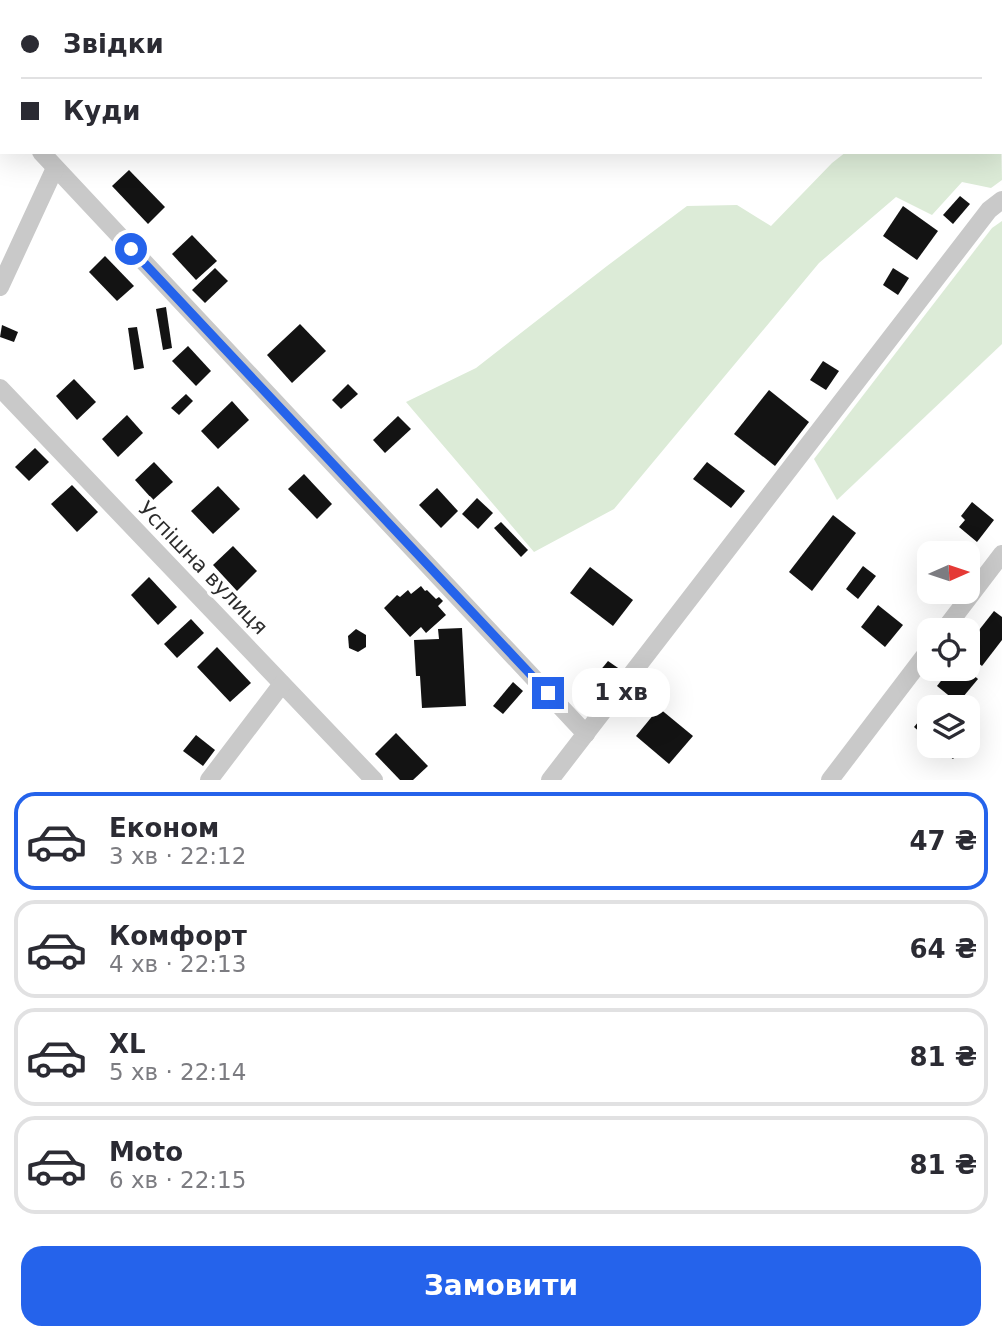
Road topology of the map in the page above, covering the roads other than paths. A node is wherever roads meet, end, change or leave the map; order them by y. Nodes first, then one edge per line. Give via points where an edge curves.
1 (43, 154) edge
2 (55, 168) junction
3 (1002, 200) edge
4 (0, 288) edge
5 (0, 388) edge
6 (1002, 554) edge
7 (953, 618) edge
8 (917, 666) edge
9 (282, 684) junction
10 (586, 734) junction
11 (209, 780) edge
12 (374, 780) edge
13 (550, 780) edge
14 (830, 780) edge

1 - 2 street
2 - 4 street
2 - 10 street
3 - 10 street via 989,210
5 - 9 street, Успішна вулиця
6 - 7 street
8 - 14 street
9 - 11 street
9 - 12 street, Успішна вулиця
10 - 13 street

